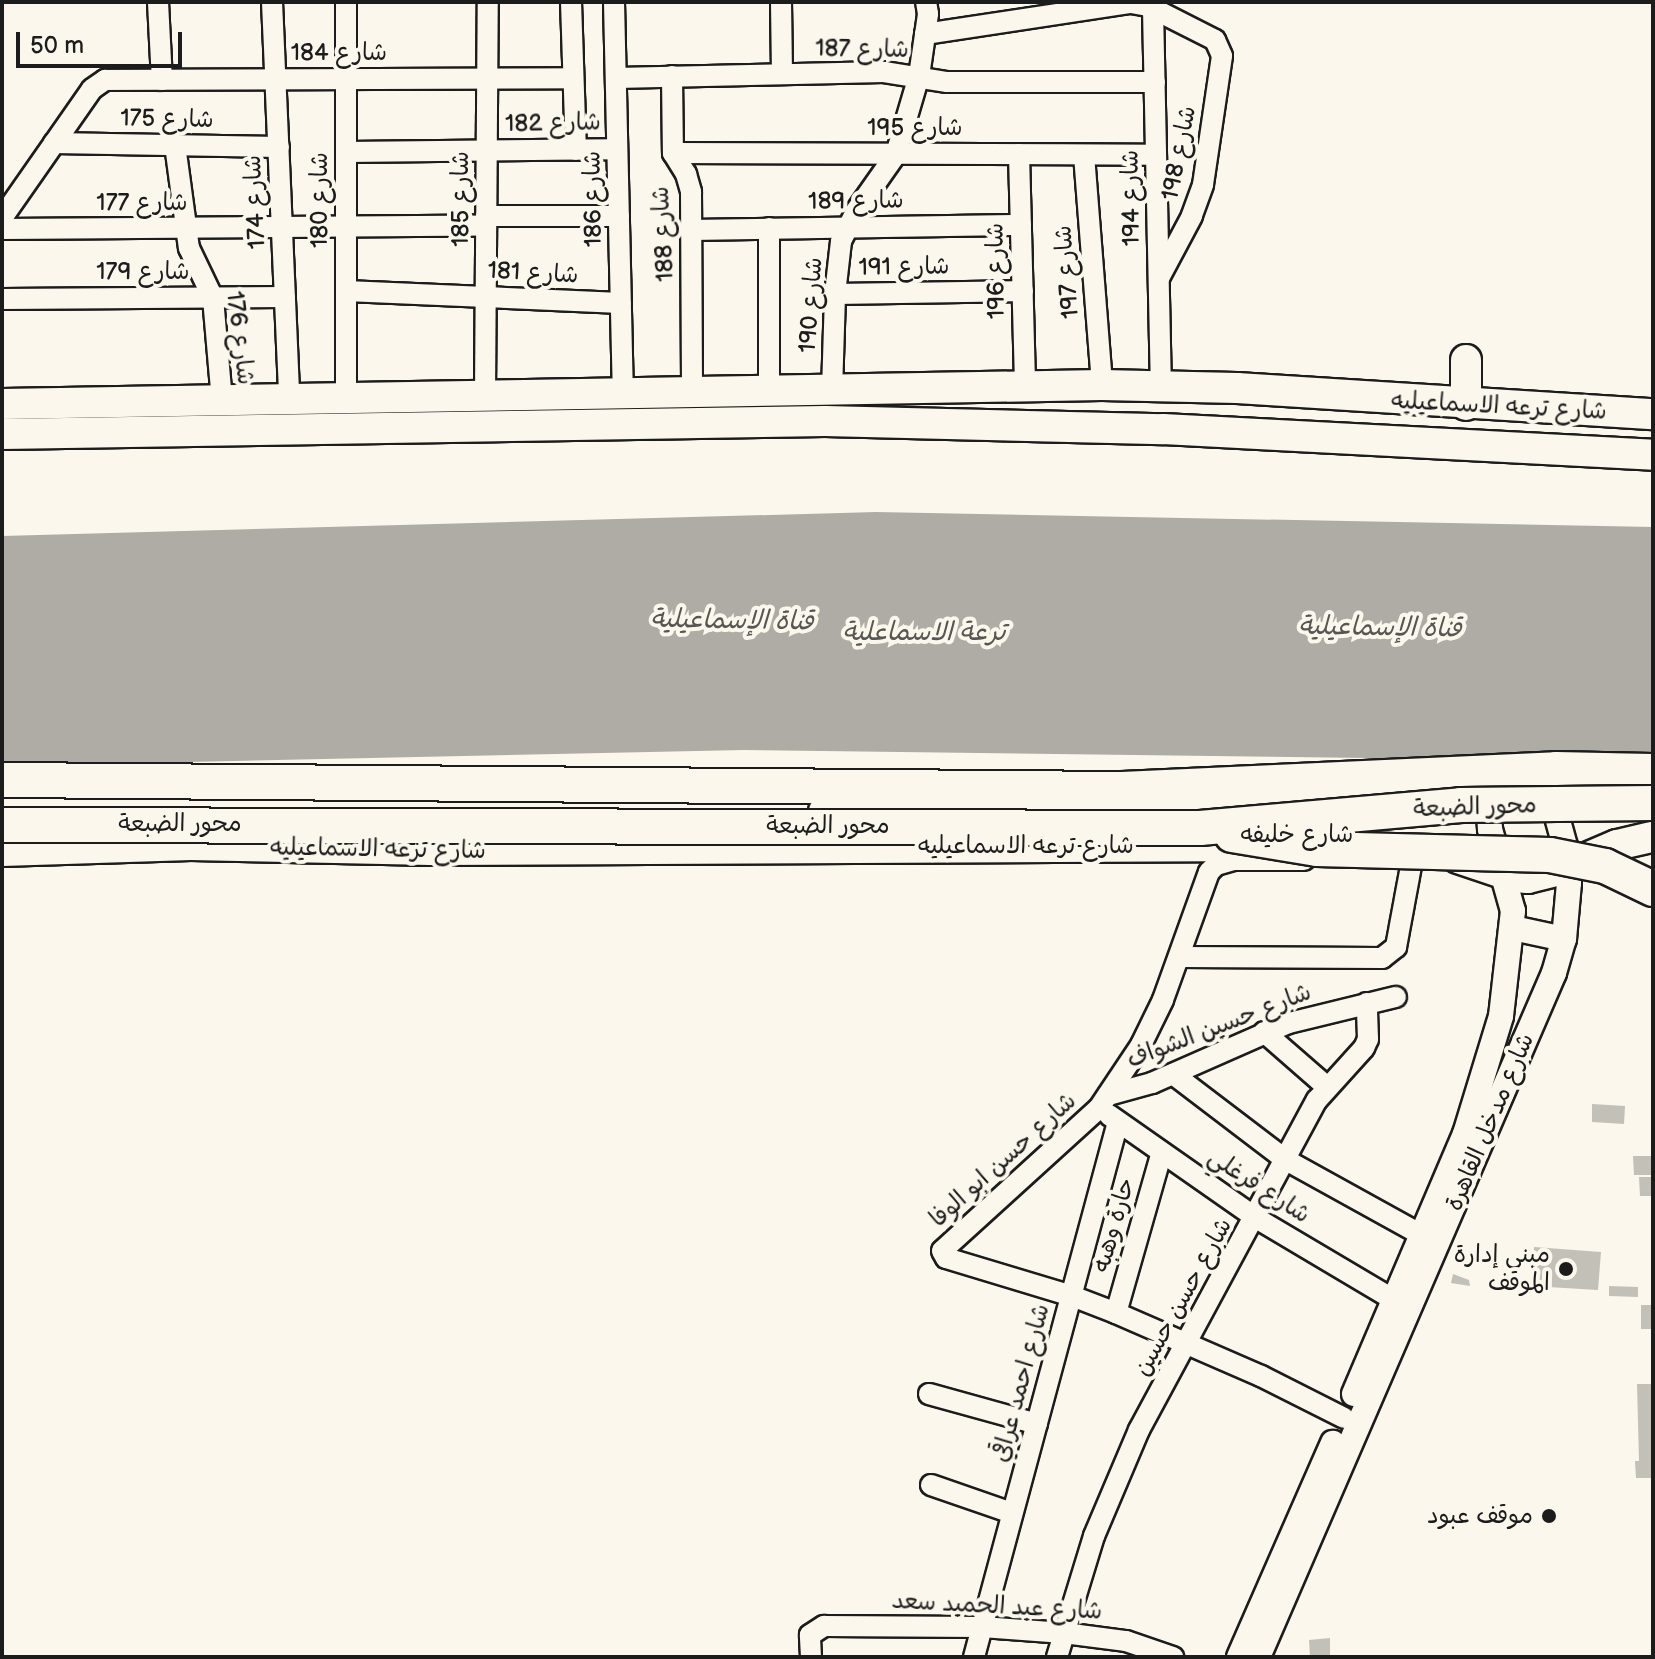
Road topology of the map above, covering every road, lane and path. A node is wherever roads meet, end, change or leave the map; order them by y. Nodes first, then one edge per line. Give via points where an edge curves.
1 (158, 2) edge
2 (272, 2) edge
3 (346, 2) edge
4 (488, 2) edge
5 (571, 2) edge
6 (614, 2) edge
7 (781, 2) edge
8 (926, 2) edge
9 (1153, 9) junction
10 (925, 34) junction
11 (782, 74) junction
12 (672, 76) junction
13 (919, 76) junction
14 (488, 78) junction
15 (573, 78) junction
16 (616, 78) junction
17 (276, 79) junction
18 (346, 79) junction
19 (162, 80) junction
20 (1155, 82) junction
21 (54, 143) junction
22 (175, 145) junction
23 (279, 147) junction
24 (617, 149) junction
25 (487, 150) junction
26 (576, 150) junction
27 (346, 152) junction
28 (673, 153) junction
29 (896, 154) junction
30 (1019, 154) junction
31 (1084, 155) junction
32 (1156, 155) junction
33 (619, 216) junction
34 (2, 218) edge
35 (486, 221) junction
36 (1021, 225) junction
37 (769, 228) junction
38 (847, 228) junction
39 (2, 229) edge
40 (347, 229) junction
41 (186, 230) junction
42 (282, 230) junction
43 (691, 230) junction
44 (1159, 278) junction
45 (346, 291) junction
46 (1023, 291) junction
47 (835, 294) junction
48 (285, 297) junction
49 (486, 297) junction
50 (213, 298) junction
51 (2, 299) edge
52 (621, 303) junction
53 (1466, 360) dead end
54 (1102, 385) junction
55 (1025, 387) junction
56 (1161, 387) junction
57 (832, 391) junction
58 (769, 392) junction
59 (692, 393) junction
60 (623, 394) junction
61 (485, 396) junction
62 (346, 398) junction
63 (289, 399) junction
64 (222, 400) junction
65 (2, 404) edge
66 (1466, 405) junction
67 (1653, 414) edge
68 (2, 434) edge
69 (1653, 455) edge
70 (1653, 771) edge
71 (2, 780) edge
72 (1551, 795) junction
73 (1653, 796) edge
74 (1488, 797) junction
75 (1653, 803) edge
76 (6, 819) edge
77 (1200, 828) junction
78 (1653, 837) edge
79 (2, 851) edge
80 (1412, 861) junction
81 (1568, 863) junction
82 (1504, 873) junction
83 (1653, 889) edge
84 (1513, 928) junction
85 (1564, 939) junction
86 (1180, 957) junction
87 (1396, 997) dead end
88 (1367, 1003) junction
89 (1264, 1032) junction
90 (1173, 1074) junction
91 (1326, 1086) junction
92 (1104, 1101) junction
93 (1118, 1122) junction
94 (1162, 1152) junction
95 (1286, 1160) junction
96 (1256, 1218) junction
97 (1422, 1235) junction
98 (1072, 1296) junction
99 (1394, 1300) junction
100 (1116, 1313) junction
101 (1185, 1343) junction
102 (929, 1394) dead end
103 (1344, 1418) junction
104 (1037, 1424) junction
105 (931, 1485) dead end
106 (1012, 1513) junction
107 (982, 1627) junction
108 (1064, 1633) junction
109 (811, 1657) edge
110 (974, 1657) edge
111 (1057, 1657) edge
112 (1173, 1657) edge
113 (1239, 1657) edge
114 (1258, 1657) edge

1 - 19 street
2 - 17 street, شارع 174
3 - 18 street, شارع 180
4 - 14 street, شارع 185
5 - 15 street
6 - 16 street, شارع 186
7 - 11 street
8 - 10 street, شارع 190
9 - 10 street via 1123,3
9 - 20 street, شارع 194
9 - 44 street, شارع 198 via 1209,34 1222,56 1203,185
10 - 13 street, شارع 190
11 - 12 street, شارع 187
11 - 13 street, شارع 187
12 - 16 street, شارع 187
12 - 28 street, شارع 188
13 - 20 street, شارع 187 via 947,82
13 - 29 street, شارع 190
14 - 15 street, شارع 184
14 - 18 street, شارع 184
14 - 25 street, شارع 185
15 - 26 street
16 - 24 street, شارع 186
17 - 18 street, شارع 184
17 - 19 street, شارع 184
17 - 23 street, شارع 174
18 - 27 street, شارع 180
19 - 21 street, شارع 184 via 105,80 92,89
20 - 32 street, شارع 194
21 - 22 street, شارع 175
21 - 34 street
22 - 23 street, شارع 175
22 - 41 street, شارع 176
23 - 42 street, شارع 174
24 - 26 street, شارع 182
24 - 33 street, شارع 186
25 - 26 street, شارع 182
25 - 27 street, شارع 182
25 - 35 street, شارع 185
27 - 40 street, شارع 180
28 - 29 street, شارع 195
28 - 43 street, شارع 188 via 690,183
29 - 30 street, شارع 195
29 - 38 street, شارع 190
30 - 31 street, شارع 195
30 - 36 street, شارع 196
31 - 32 street, شارع 195
31 - 54 street, شارع 197
32 - 44 street, شارع 194
33 - 35 street, شارع 177
33 - 52 street, شارع 186
35 - 40 street, شارع 177
35 - 49 street, شارع 185
36 - 38 street, شارع 189
36 - 46 street, شارع 196
37 - 38 street, شارع 189
37 - 43 street, شارع 189
37 - 58 street
38 - 47 street, شارع 190
39 - 41 street, شارع 177
40 - 42 street, شارع 177
40 - 45 street, شارع 180
41 - 42 street, شارع 177
41 - 50 street, شارع 176 via 195,264
42 - 48 street, شارع 174
43 - 59 street, شارع 188
44 - 56 street, شارع 194
45 - 49 street, شارع 181
45 - 62 street, شارع 180
46 - 47 street, شارع 191
46 - 55 street, شارع 196
47 - 57 street, شارع 190
48 - 50 street, شارع 179
48 - 63 street, شارع 174
49 - 52 street, شارع 181
49 - 61 street, شارع 185
50 - 51 street, شارع 179
50 - 64 street, شارع 176
52 - 60 street, شارع 186
53 - 66 main road
54 - 55 main road, شارع ترعه الاسماعيليه
54 - 56 main road, شارع ترعه الاسماعيليه
55 - 57 main road, شارع ترعه الاسماعيليه
56 - 66 main road, شارع ترعه الاسماعيليه
57 - 58 main road, شارع ترعه الاسماعيليه
58 - 59 main road, شارع ترعه الاسماعيليه
59 - 60 main road, شارع ترعه الاسماعيليه
60 - 61 main road, شارع ترعه الاسماعيليه
61 - 62 main road, شارع ترعه الاسماعيليه
62 - 63 main road, شارع ترعه الاسماعيليه
63 - 64 main road, شارع ترعه الاسماعيليه
64 - 65 main road, شارع ترعه الاسماعيليه
66 - 67 main road, شارع ترعه الاسماعيليه
68 - 69 main road, شارع ترعه الاسماعيليه via 825,421 1266,433
70 - 71 highway, محور الضبعة via 1556,769 1122,789
72 - 73 main road, شارع ترعه الاسماعيليه
72 - 74 main road, شارع ترعه الاسماعيليه
72 - 81 street, شارع مدخل القاهرة
74 - 76 main road, شارع ترعه الاسماعيليه via 622,814
74 - 82 street, شارع مدخل القاهرة via 1490,829
75 - 77 highway, محور الضبعة, bridge via 1461,805
76 - 77 highway, محور الضبعة, bridge
77 - 83 highway, bridge via 1317,849 1550,855 1605,866
78 - 81 main road, شارع ترعه الاسماعيليه
79 - 82 main road, شارع ترعه الاسماعيليه via 191,845 431,850 1394,846 1443,853
80 - 82 street, شارع خليفه via 1482,875
80 - 86 street, شارع خليفه via 1225,861 1205,881
80 - 86 street via 1396,947 1390,954 1373,959
81 - 82 main road, شارع ترعه الاسماعيليه via 1543,876
81 - 85 street, شارع مدخل القاهرة
82 - 84 street, شارع مدخل القاهرة
84 - 85 street
84 - 97 street, شارع مدخل القاهرة via 1488,1066
85 - 114 street, شارع مدخل القاهرة via 1362,1446
86 - 92 street, شارع خليفه via 1141,1045
87 - 88 street, شارع حسين الشواف
88 - 89 street, شارع حسين الشواف
88 - 91 street, شارع حسن حسين via 1364,1048
89 - 90 street, شارع حسين الشواف
89 - 91 street
90 - 92 street, شارع حسين الشواف
90 - 95 street
91 - 95 street, شارع حسن حسين
92 - 93 street, شارع فرغلي
92 - 98 street, شارع حسن ابو الوفا via 942,1251 946,1258
93 - 94 street, شارع فرغلي
93 - 98 street, شارع احمد عراقي
94 - 96 street, شارع فرغلي
94 - 100 street, حارة وهبه
95 - 96 street, شارع حسن حسين
95 - 97 street
96 - 99 street, شارع فرغلي
96 - 101 street, شارع حسن حسين
97 - 99 street, شارع مدخل القاهرة
98 - 100 street
98 - 104 street, شارع احمد عراقي
99 - 103 street, شارع مدخل القاهرة
100 - 101 street
101 - 103 street
101 - 108 street, شارع حسن حسين via 1139,1430 1094,1536
102 - 104 street
103 - 113 street, شارع مدخل القاهرة
104 - 106 street, شارع احمد عراقي
105 - 106 street
106 - 107 street, شارع احمد عراقي
107 - 108 street, شارع عبد الحميد سعد
107 - 109 street, شارع عبد الحميد سعد via 816,1628 810,1635
107 - 110 street, شارع احمد عراقي
108 - 111 street, شارع حسن حسين
108 - 112 street, شارع عبد الحميد سعد via 1126,1641

